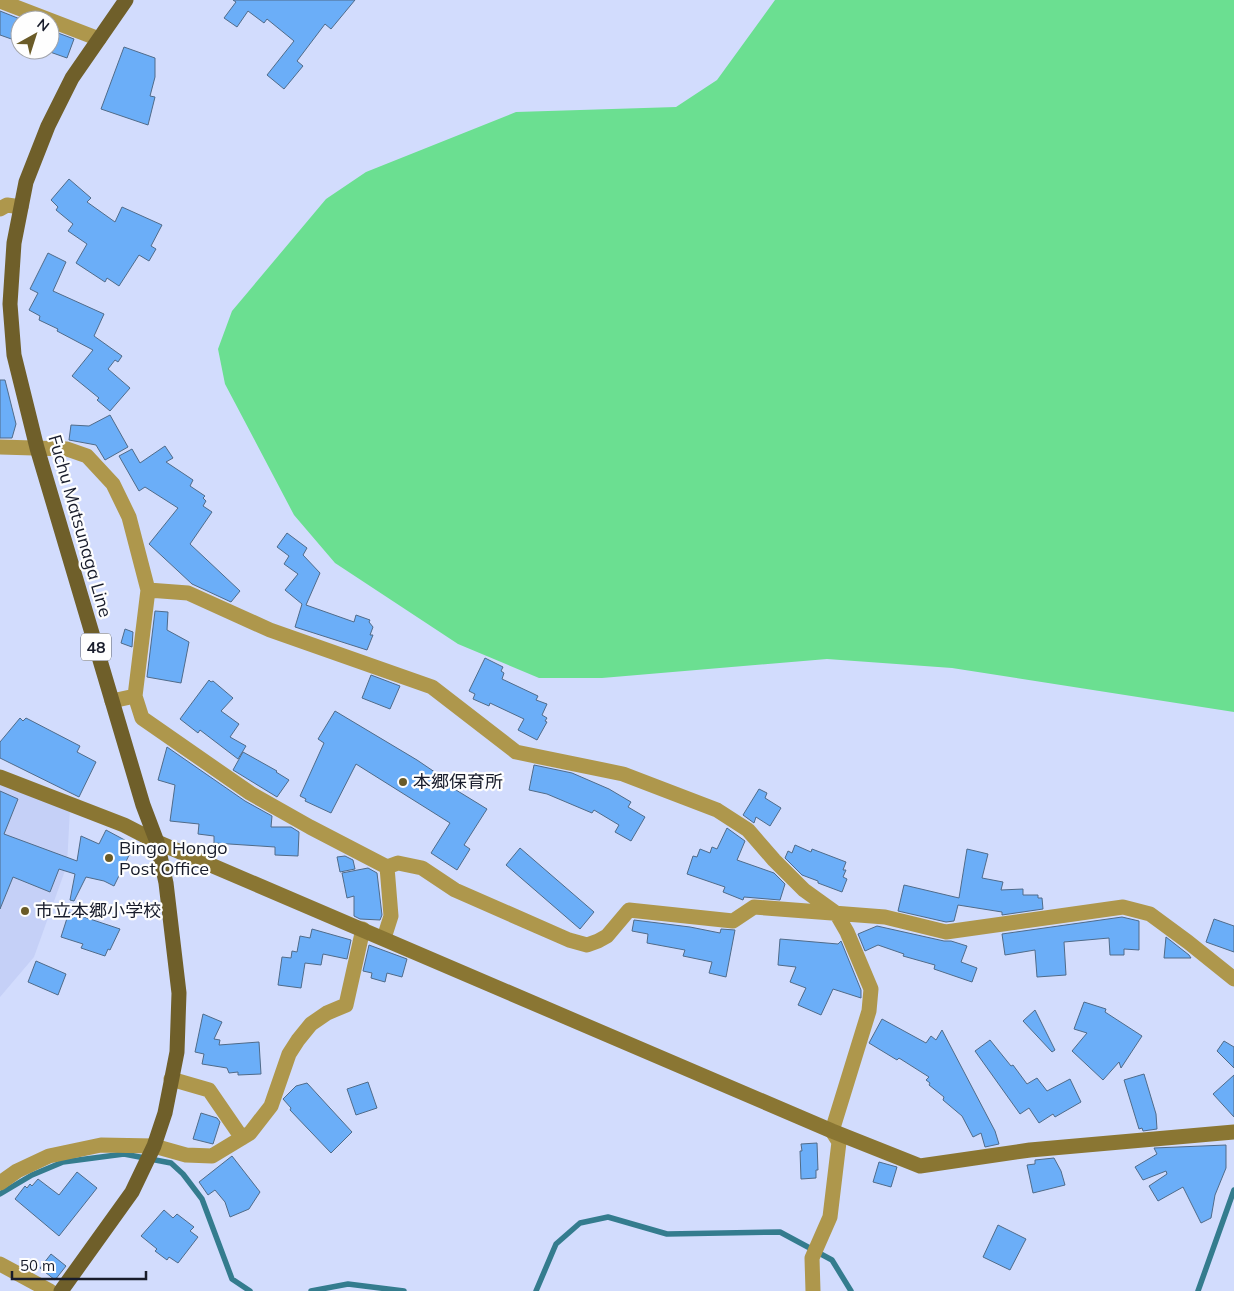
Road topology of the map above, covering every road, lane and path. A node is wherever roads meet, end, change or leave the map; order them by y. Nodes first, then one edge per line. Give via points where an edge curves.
1 (126, 0) edge
2 (0, 1) edge
3 (100, 39) junction
4 (21, 207) junction
5 (0, 209) edge
6 (0, 447) edge
7 (36, 448) junction
8 (148, 590) junction
9 (135, 696) junction
10 (112, 701) junction
11 (0, 777) edge
12 (157, 842) junction
13 (387, 867) junction
14 (836, 913) junction
15 (363, 929) junction
16 (384, 938) junction
17 (1234, 979) edge
18 (171, 1079) junction
19 (832, 1131) junction
20 (1234, 1132) edge
21 (242, 1138) junction
22 (154, 1146) junction
23 (0, 1183) edge
24 (0, 1264) edge
25 (50, 1291) edge
26 (61, 1291) edge
27 (813, 1291) edge

1 - 3 main road, Fuchu Matsunaga Line / 48
2 - 3 street
3 - 4 main road, Fuchu Matsunaga Line / 48 via 72,78 48,126 26,182
4 - 5 street via 7,205
4 - 7 main road, Fuchu Matsunaga Line / 48 via 14,243 10,304 14,355
6 - 7 street
7 - 8 street via 67,449 87,456 113,484 129,518
7 - 10 main road, Fuchu Matsunaga Line / 48
8 - 9 street
8 - 14 street via 188,593 270,630 432,687 516,752 623,774 716,810 748,830 804,890
9 - 10 street
9 - 13 street via 142,718 250,793
10 - 12 main road, Fuchu Matsunaga Line / 48
11 - 12 street via 124,825
12 - 15 street
12 - 18 main road, Fuchu Matsunaga Line / 48 via 166,883 179,993
13 - 14 street via 398,863 422,868 455,890 587,945 607,936 629,910 733,921 754,907
13 - 16 street via 390,916
14 - 17 street via 886,917 946,932 1124,907 1150,914
14 - 19 street via 871,989 869,1011
15 - 16 street
15 - 21 street via 346,1004 311,1024 298,1040 289,1054 271,1106 250,1133
16 - 19 street
18 - 21 street via 209,1090
18 - 22 main road, Fuchu Matsunaga Line / 48 via 165,1113
19 - 20 street via 920,1166 1030,1150
19 - 27 street via 839,1142 830,1217 812,1258
21 - 22 street via 212,1156 186,1155
22 - 23 street via 101,1145 50,1156
22 - 26 main road, Fuchu Matsunaga Line / 48 via 132,1192
24 - 25 street

